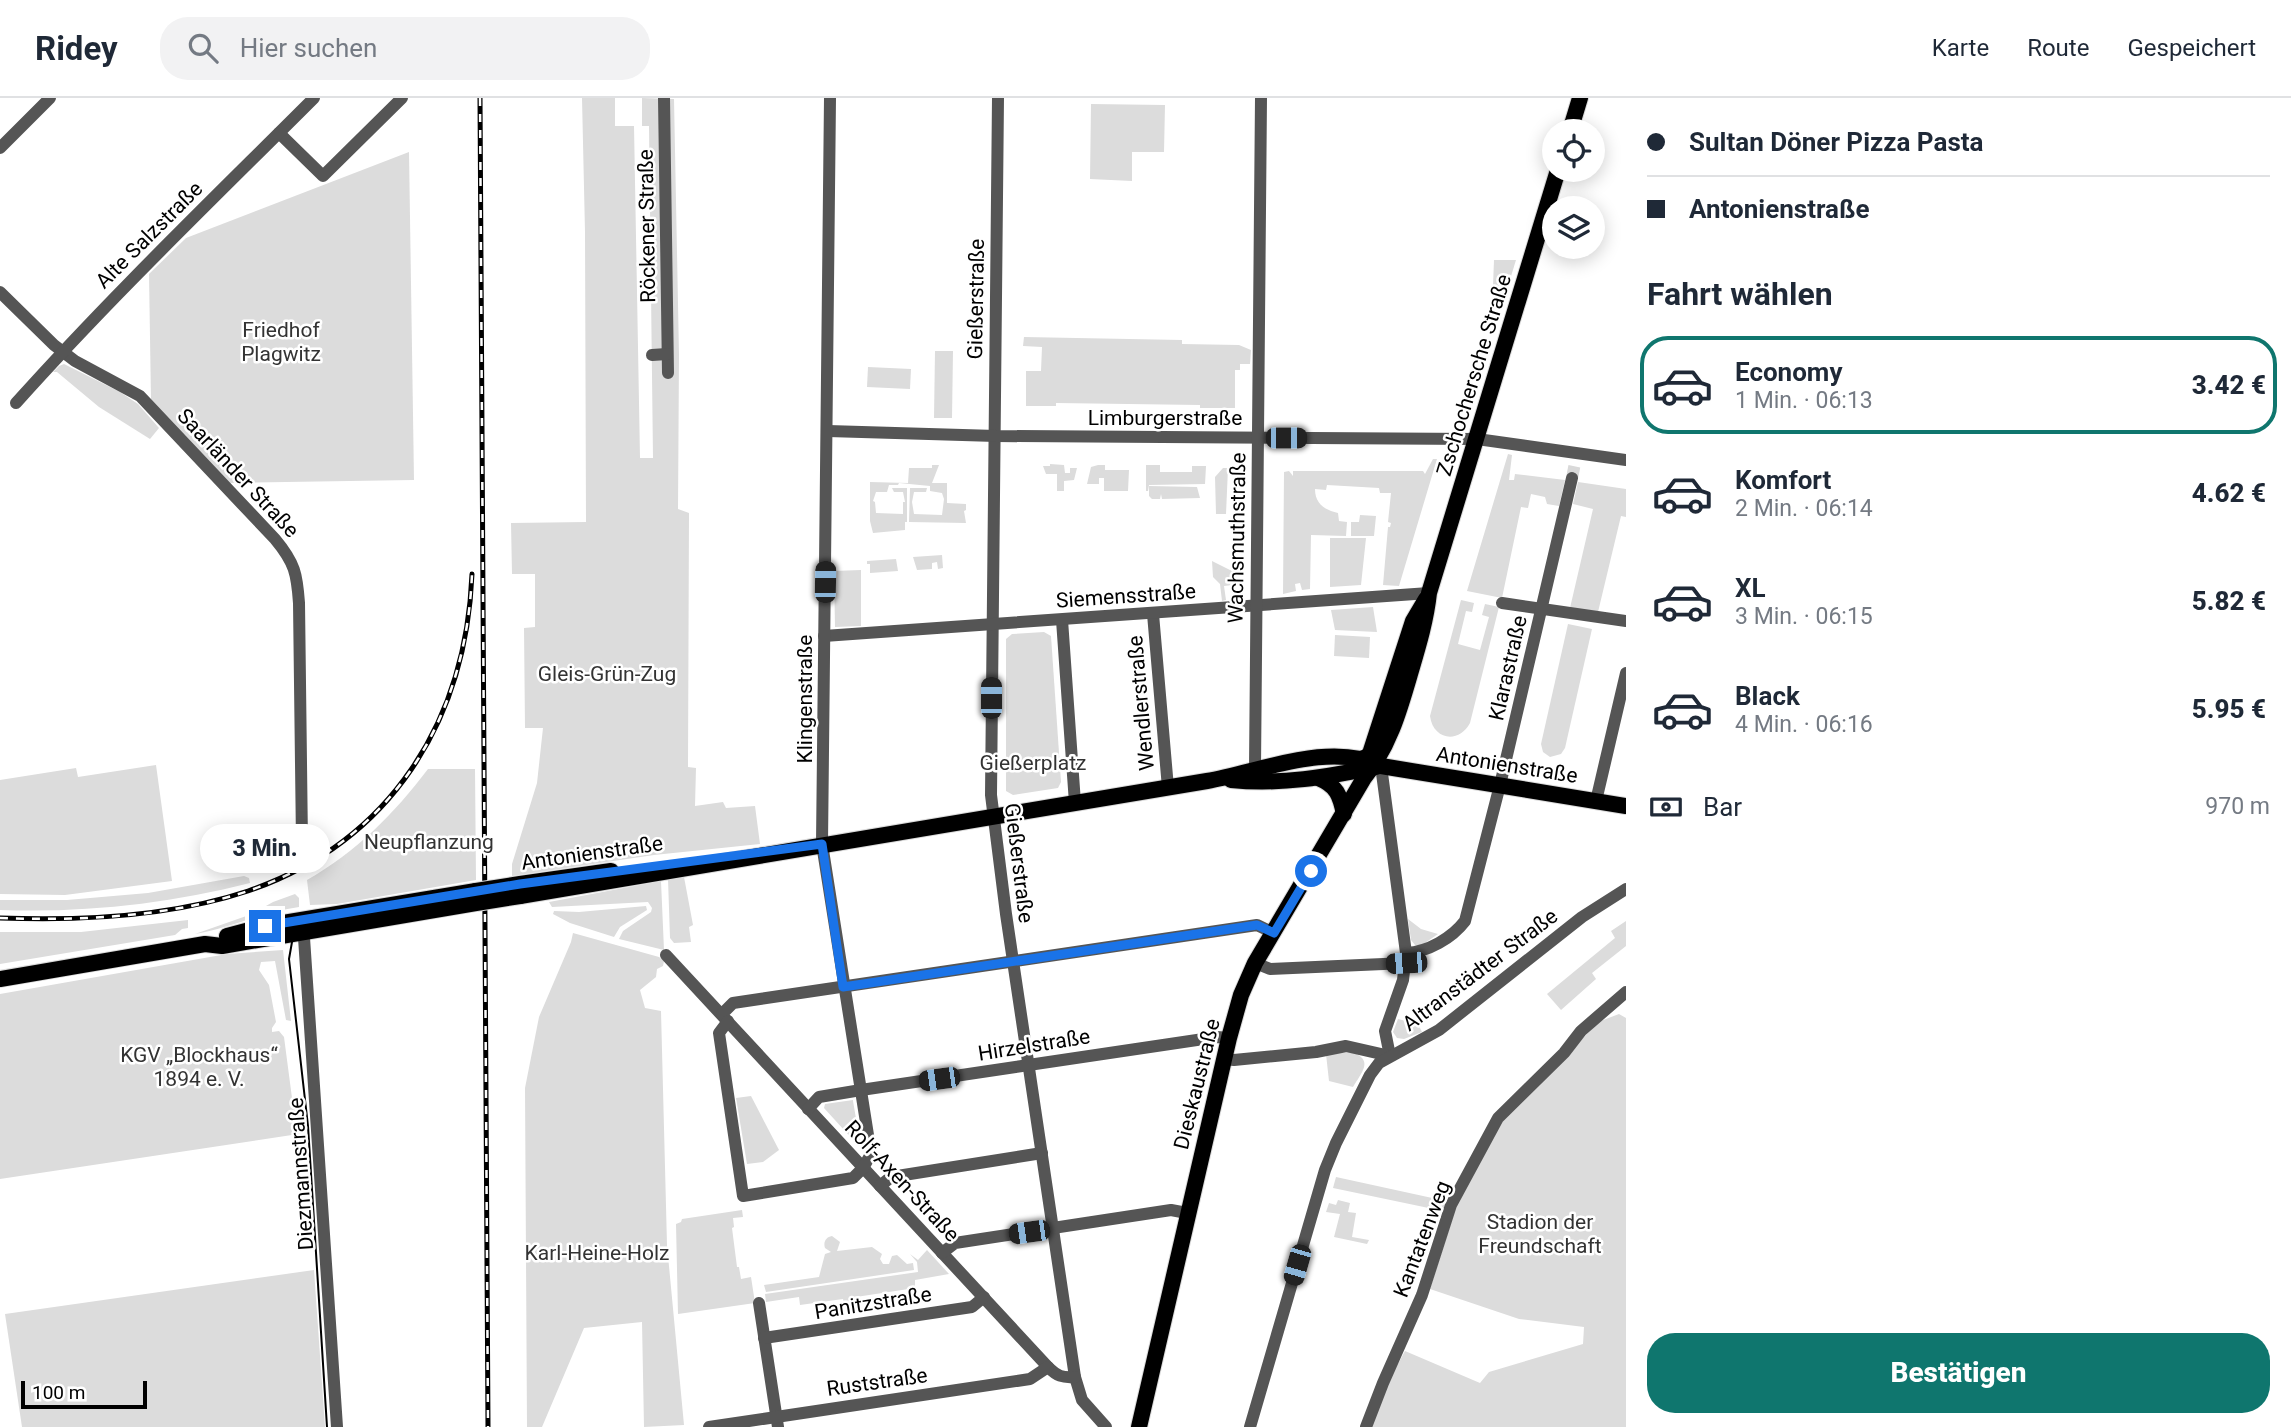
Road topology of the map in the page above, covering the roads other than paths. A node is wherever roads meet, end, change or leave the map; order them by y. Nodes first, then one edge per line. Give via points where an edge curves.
1 (50, 98) edge
2 (314, 98) edge
3 (402, 98) edge
4 (664, 98) edge
5 (830, 98) edge
6 (998, 98) edge
7 (1261, 98) edge
8 (1580, 98) edge
9 (1574, 119) edge
10 (279, 133) junction
11 (0, 148) edge
12 (1554, 182) edge
13 (0, 292) edge
14 (62, 351) junction
15 (667, 354) junction
16 (652, 355) dead end
17 (668, 373) dead end
18 (16, 403) dead end
19 (828, 432) junction
20 (996, 436) junction
21 (1258, 438) junction
22 (1476, 439) junction
23 (1626, 460) edge
24 (1572, 478) tunnel mouth
25 (1429, 593) junction
26 (1502, 603) dead end
27 (1255, 607) junction
28 (1541, 610) junction
29 (1153, 614) junction
30 (1062, 620) junction
31 (1626, 621) edge
32 (991, 624) junction
33 (824, 636) junction
34 (1626, 673) edge
35 (1372, 766) junction
36 (1255, 768) junction
37 (1222, 778) junction
38 (1318, 778) junction
39 (1500, 785) junction
40 (1168, 788) junction
41 (1596, 801) junction
42 (1075, 803) junction
43 (1626, 806) edge
44 (1344, 814) junction
45 (992, 816) junction
46 (303, 843) dead end
47 (822, 844) junction
48 (1626, 889) edge
49 (303, 926) junction
50 (1274, 933) junction
51 (666, 955) dead end
52 (1406, 958) junction
53 (1013, 962) junction
54 (1255, 963) junction
55 (0, 979) edge
56 (843, 987) junction
57 (1626, 992) edge
58 (725, 1018) junction
59 (1229, 1038) junction
60 (1390, 1056) junction
61 (1224, 1059) junction
62 (1029, 1065) junction
63 (861, 1090) junction
64 (808, 1109) junction
65 (1042, 1153) junction
66 (863, 1168) junction
67 (880, 1186) junction
68 (1188, 1213) junction
69 (1053, 1228) junction
70 (942, 1253) junction
71 (984, 1297) junction
72 (759, 1303) dead end
73 (764, 1338) junction
74 (1048, 1367) junction
75 (1075, 1377) junction
76 (777, 1422) edge
77 (337, 1427) edge
78 (709, 1427) edge
79 (1106, 1427) edge
80 (1139, 1427) edge
81 (1250, 1427) edge
82 (1366, 1427) edge

1 - 11 street
2 - 10 street, Alte Salzstraße
3 - 10 street via 323,176
4 - 15 street, Röckener Straße
5 - 19 street, Klingenstraße
6 - 20 street, Gießerstraße
7 - 21 street, Wachsmuthstraße
8 - 9 main road
10 - 14 street, Alte Salzstraße
12 - 22 main road, Zschochersche Straße
13 - 14 street, Saarländer Straße
14 - 18 street, Alte Salzstraße
14 - 46 street, Saarländer Straße via 140,396 275,539 293,564 299,603
15 - 16 street
15 - 17 street, Röckener Straße
19 - 20 street, Limburgerstraße
19 - 33 street, Klingenstraße
20 - 21 street, Limburgerstraße
20 - 32 street, Gießerstraße
21 - 22 street, Limburgerstraße
21 - 27 street, Wachsmuthstraße
22 - 23 street, Limburgerstraße via 1575,458
22 - 25 main road, Zschochersche Straße
24 - 28 street, Klarastraße
25 - 27 street, Siemensstraße
25 - 35 main road, Zschochersche Straße via 1413,621 1380,720
25 - 35 main road, Zschochersche Straße via 1426,621 1398,716
26 - 28 street
27 - 29 street, Siemensstraße
27 - 36 street, Wachsmuthstraße
28 - 31 street
28 - 39 street, Klarastraße
29 - 30 street, Siemensstraße
29 - 40 street, Wendlerstraße
30 - 32 street, Siemensstraße
30 - 42 street
32 - 33 street, Siemensstraße
32 - 45 street, Gießerstraße
33 - 47 street, Klingenstraße
34 - 41 street
35 - 36 main road, Antonienstraße via 1347,756
35 - 38 main road, Antonienstraße
35 - 39 main road, Antonienstraße
35 - 44 main road, Dieskaustraße
35 - 52 street
36 - 37 main road, Antonienstraße
37 - 38 main road, Antonienstraße via 1270,782
37 - 40 main road, Antonienstraße
38 - 44 main road via 1337,790
39 - 41 main road, Antonienstraße
39 - 52 street, Klarastraße via 1465,921 1426,950
40 - 42 main road, Antonienstraße
41 - 43 main road, Antonienstraße
42 - 45 main road, Antonienstraße
44 - 50 main road, Dieskaustraße
45 - 47 main road, Antonienstraße
45 - 53 street, Gießerstraße
47 - 49 main road, Antonienstraße, bridge
47 - 56 street, Klingenstraße
48 - 60 street, Altranstädter Straße via 1582,917 1439,1030
49 - 55 main road, Antonienstraße via 222,946 205,944
49 - 77 street, Diezmannstraße
50 - 53 street via 1257,925
50 - 54 main road, Dieskaustraße
51 - 58 street, Rolf-Axen-Straße
52 - 54 street, Klarastraße via 1270,969
52 - 60 street via 1385,1031
53 - 56 street
53 - 62 street, Gießerstraße
54 - 59 main road, Dieskaustraße
56 - 58 street via 733,1003
56 - 63 street, Klingenstraße
57 - 82 street, Kantatenweg via 1581,1031 1498,1118 1451,1205 1422,1295
58 - 64 street, Rolf-Axen-Straße
58 - 66 street via 719,1033 743,1196 848,1181
59 - 61 main road, Dieskaustraße
59 - 62 street, Hirzelstraße
60 - 61 street, Altranstädter Straße via 1346,1046
60 - 81 street via 1370,1074 1329,1158
61 - 68 main road, Dieskaustraße
62 - 63 street, Hirzelstraße
62 - 65 street, Gießerstraße
63 - 64 street, Hirzelstraße via 819,1097
63 - 66 street, Klingenstraße via 871,1154
64 - 66 street, Rolf-Axen-Straße
65 - 67 street via 891,1177
65 - 69 street, Gießerstraße
66 - 67 street, Rolf-Axen-Straße
67 - 70 street, Rolf-Axen-Straße
68 - 69 street via 1171,1210
68 - 80 main road, Dieskaustraße
69 - 70 street via 955,1243
69 - 75 street, Gießerstraße
70 - 71 street, Rolf-Axen-Straße
71 - 73 street, Panitzstraße via 972,1307
71 - 74 street, Rolf-Axen-Straße
72 - 73 street
73 - 76 street
74 - 75 street, Rolf-Axen-Straße via 1056,1375
74 - 76 street, Ruststraße via 1030,1379
75 - 79 street via 1082,1400
76 - 78 street, Ruststraße

